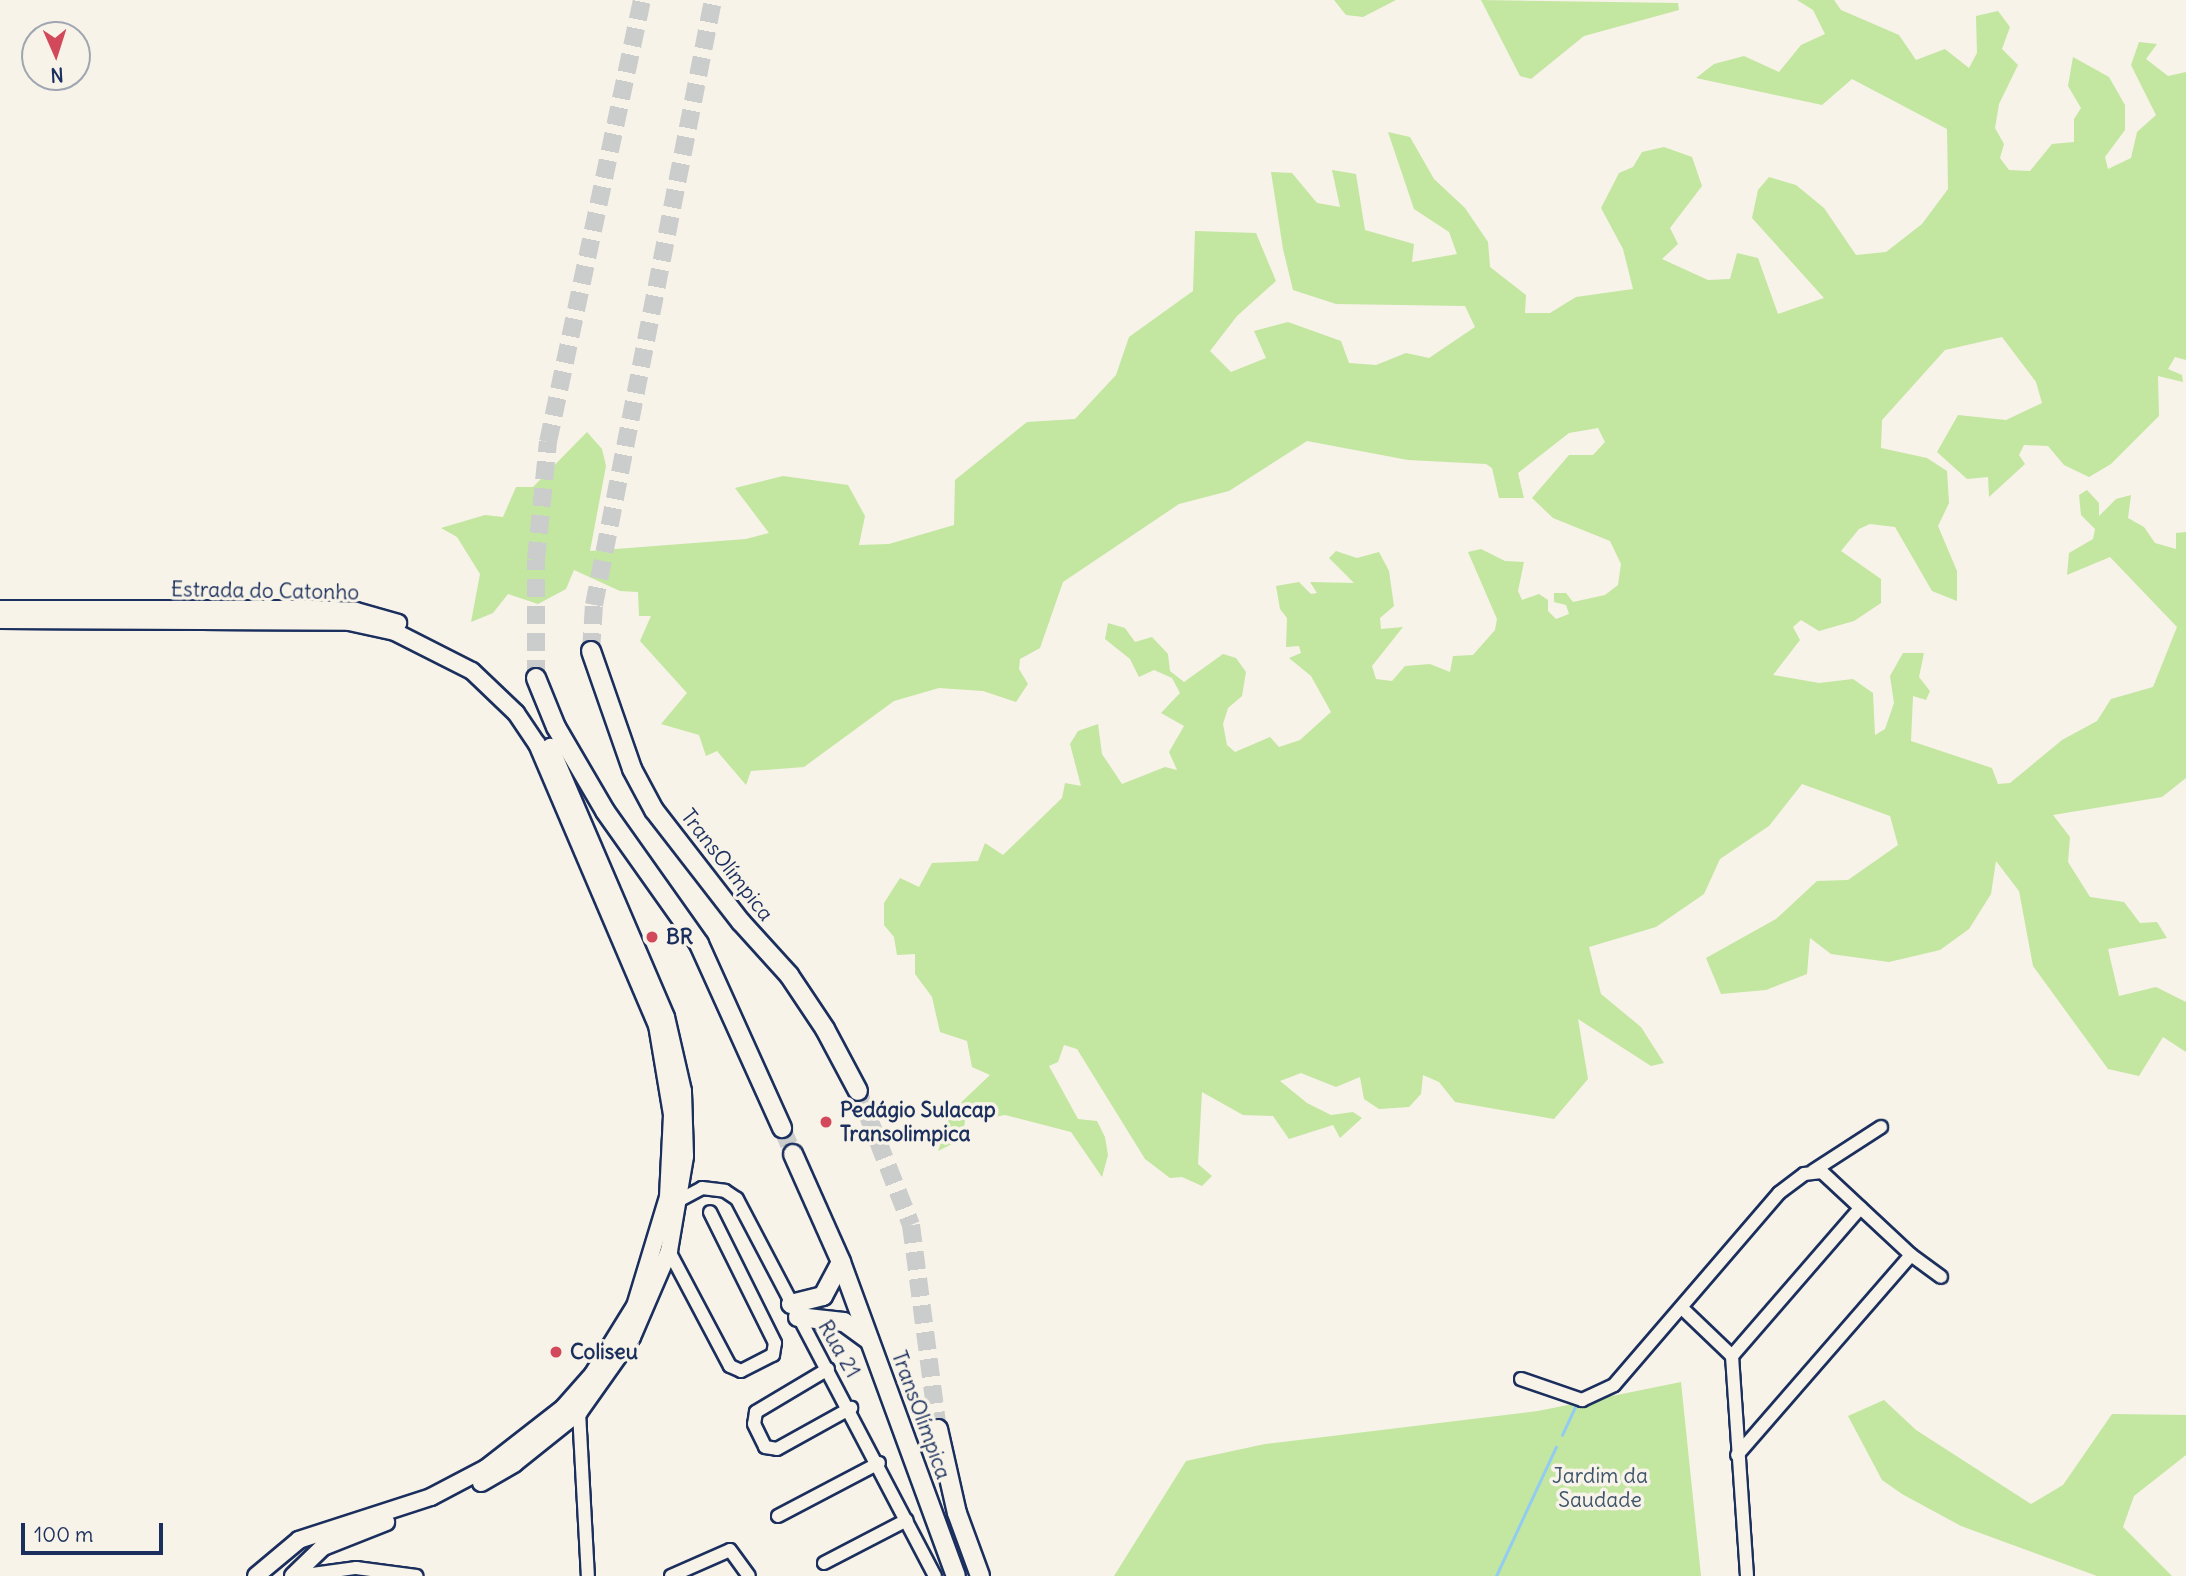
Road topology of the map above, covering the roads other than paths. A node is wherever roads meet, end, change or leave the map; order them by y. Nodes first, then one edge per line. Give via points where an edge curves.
1 (0, 609) edge
2 (0, 620) edge
3 (591, 651) tunnel mouth
4 (536, 678) tunnel mouth
5 (674, 1074) junction
6 (858, 1091) tunnel mouth
7 (1881, 1127) dead end
8 (782, 1128) tunnel mouth
9 (793, 1154) tunnel mouth
10 (1813, 1171) junction
11 (678, 1201) junction
12 (1860, 1208) junction
13 (710, 1212) dead end
14 (669, 1251) junction
15 (1911, 1255) junction
16 (841, 1262) junction
17 (1941, 1277) dead end
18 (1682, 1308) junction
19 (795, 1310) junction
20 (870, 1341) junction
21 (1732, 1356) junction
22 (828, 1369) junction
23 (1521, 1379) dead end
24 (851, 1408) junction
25 (579, 1412) junction
26 (939, 1429) tunnel mouth
27 (1737, 1455) junction
28 (878, 1464) junction
29 (778, 1516) dead end
30 (907, 1520) junction
31 (824, 1563) dead end
32 (932, 1575) edge
33 (256, 1576) edge
34 (295, 1576) edge
35 (416, 1576) edge
36 (588, 1576) edge
37 (671, 1576) edge
38 (749, 1576) edge
39 (956, 1576) edge
40 (980, 1576) edge
41 (1747, 1576) edge

1 - 5 main road, Estrada do Catonho via 356,611 437,639 473,661 503,684 547,741 649,972
2 - 5 main road, Estrada do Catonho via 349,622 395,632 472,671 516,712 537,744 642,987
3 - 6 highway, TransOlímpica via 632,769 654,810 789,975
4 - 8 highway via 556,727 605,811 699,944
5 - 11 main road via 686,1134
5 - 33 main road via 672,1147 661,1228 635,1306 593,1374 563,1408 486,1468 431,1497 299,1539
7 - 10 street
9 - 16 highway, TransOlímpica
10 - 12 street via 1829,1177
10 - 18 street via 1779,1193
11 - 14 main road
11 - 19 street, Rua 21 via 702,1188 725,1191 748,1215
12 - 15 street
12 - 21 street
13 - 14 street via 775,1343 773,1355 741,1371 730,1366
14 - 25 main road via 645,1313
15 - 17 street
15 - 27 street
16 - 19 highway via 823,1296
16 - 20 highway, TransOlímpica
18 - 21 street
18 - 23 street via 1614,1385 1597,1395 1582,1400
19 - 20 highway via 844,1322
19 - 22 street, Rua 21
20 - 39 highway, TransOlímpica
21 - 27 street
22 - 24 street, Rua 21
22 - 24 street via 756,1412 754,1424 765,1447 776,1449
24 - 28 street, Rua 21
25 - 34 main road via 515,1463 463,1493 350,1533 323,1547
25 - 36 street
26 - 40 highway, TransOlímpica via 957,1513
27 - 41 street
28 - 29 street
28 - 30 street, Rua 21
30 - 31 street
30 - 32 street, Rua 21
34 - 35 street via 356,1568
37 - 38 street via 730,1550

